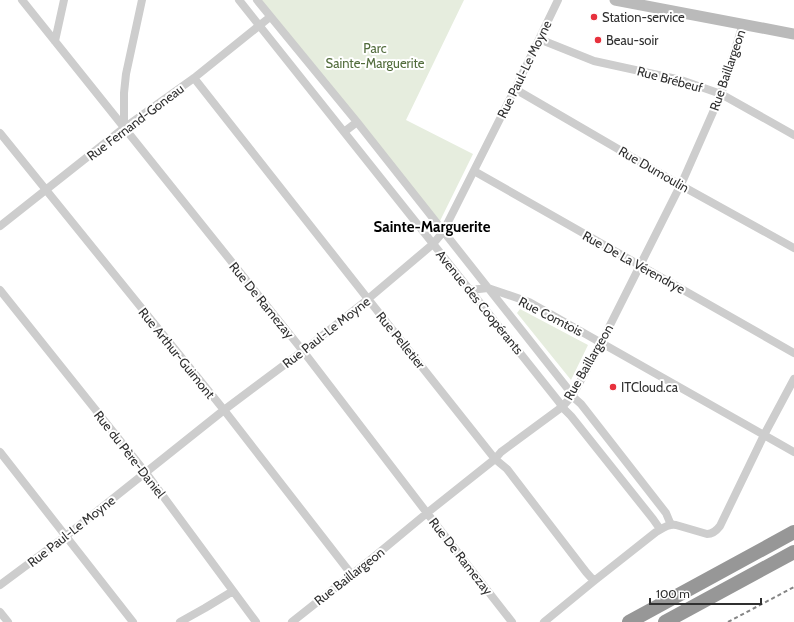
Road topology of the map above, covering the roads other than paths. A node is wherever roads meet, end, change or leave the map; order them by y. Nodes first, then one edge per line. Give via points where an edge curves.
1 (22, 0) edge
2 (64, 0) edge
3 (142, 0) edge
4 (239, 0) edge
5 (257, 0) edge
6 (558, 0) edge
7 (615, 0) edge
8 (270, 16) junction
9 (259, 24) junction
10 (743, 24) junction
11 (794, 34) edge
12 (539, 39) junction
13 (55, 41) junction
14 (194, 78) junction
15 (515, 89) junction
16 (721, 94) junction
17 (357, 122) junction
18 (124, 128) junction
19 (344, 132) junction
20 (0, 133) edge
21 (794, 135) edge
22 (474, 171) junction
23 (680, 185) junction
24 (46, 190) junction
25 (0, 226) edge
26 (443, 232) junction
27 (433, 244) junction
28 (794, 248) edge
29 (641, 265) junction
30 (488, 288) junction
31 (0, 290) edge
32 (470, 290) junction
33 (368, 299) junction
34 (601, 343) junction
35 (302, 352) junction
36 (794, 352) edge
37 (794, 378) edge
38 (572, 396) junction
39 (562, 407) junction
40 (224, 410) junction
41 (764, 435) junction
42 (0, 452) edge
43 (794, 452) edge
44 (495, 459) junction
45 (146, 473) junction
46 (427, 513) junction
47 (671, 525) junction
48 (660, 529) junction
49 (794, 532) edge
50 (66, 536) junction
51 (794, 552) edge
52 (352, 575) junction
53 (594, 581) junction
54 (0, 585) edge
55 (232, 591) junction
56 (0, 612) edge
57 (8, 622) edge
58 (133, 622) edge
59 (180, 622) edge
60 (256, 622) edge
61 (292, 622) edge
62 (512, 622) edge
63 (544, 622) edge
64 (629, 622) edge
65 (665, 622) edge

1 - 13 street, Rue De Ramezay
2 - 13 street
3 - 18 street via 126,74
4 - 9 street, Avenue des Coopérants
5 - 8 street, Avenue des Coopérants
6 - 12 street, Rue Paul-Le Moyne
7 - 10 street
8 - 9 street, Rue Fernand-Goneau
8 - 17 street, Avenue des Coopérants
9 - 14 street, Rue Fernand-Goneau
9 - 19 street, Avenue des Coopérants
10 - 11 street
10 - 16 street, Rue Baillargeon
12 - 15 street, Rue Paul-Le Moyne
12 - 16 street, Rue Brébeuf via 594,62 681,80
13 - 18 street, Rue De Ramezay
14 - 18 street, Rue Fernand-Goneau
14 - 33 street, Rue Pelletier
15 - 22 street, Rue Paul-Le Moyne
15 - 23 street, Rue Dumoulin
16 - 21 street, Rue Brébeuf
16 - 23 street, Rue Baillargeon
17 - 19 street
17 - 26 street, Avenue des Coopérants
18 - 24 street, Rue Fernand-Goneau
18 - 35 street, Rue De Ramezay
19 - 27 street, Avenue des Coopérants
20 - 24 street, Rue Arthur-Guimont
22 - 26 street, Rue Paul-Le Moyne
22 - 29 street, Rue De La Vérendrye
23 - 28 street, Rue Dumoulin
23 - 29 street, Rue Baillargeon
24 - 25 street, Rue Fernand-Goneau
24 - 40 street, Rue Arthur-Guimont
26 - 27 street, Rue Paul-Le Moyne
26 - 30 street, Avenue des Coopérants
27 - 32 street, Avenue des Coopérants
27 - 33 street, Rue Paul-Le Moyne
29 - 34 street, Rue Baillargeon
29 - 36 street, Rue De La Vérendrye
30 - 32 street, Rue Comtois
30 - 34 street, Rue Comtois via 529,302
30 - 38 street, Avenue des Coopérants
31 - 45 street, Rue du Père-Daniel
32 - 39 street, Avenue des Coopérants
33 - 35 street, Rue Paul-Le Moyne
33 - 44 street, Rue Pelletier
34 - 38 street, Rue Baillargeon
34 - 41 street, Rue Comtois
35 - 40 street, Rue Paul-Le Moyne
35 - 46 street, Rue De Ramezay
37 - 41 street
38 - 39 street, Rue Baillargeon
38 - 47 street, Avenue des Coopérants via 581,404 666,513
39 - 44 street, Rue Baillargeon
39 - 48 street, Avenue des Coopérants
40 - 45 street, Rue Paul-Le Moyne
40 - 52 street, Rue Arthur-Guimont
41 - 43 street, Rue Comtois
41 - 47 street via 715,532 705,534
42 - 50 street
44 - 46 street, Rue Baillargeon
44 - 53 street, Rue Pelletier via 507,469
45 - 50 street, Rue Paul-Le Moyne
45 - 55 street, Rue du Père-Daniel
46 - 52 street, Rue Baillargeon
46 - 62 street, Rue De Ramezay
47 - 48 street
48 - 53 street
49 - 64 highway
50 - 54 street, Rue Paul-Le Moyne
50 - 58 street
51 - 65 highway
52 - 61 street, Rue Baillargeon
53 - 63 street
55 - 59 street
55 - 60 street, Rue du Père-Daniel
56 - 57 street

